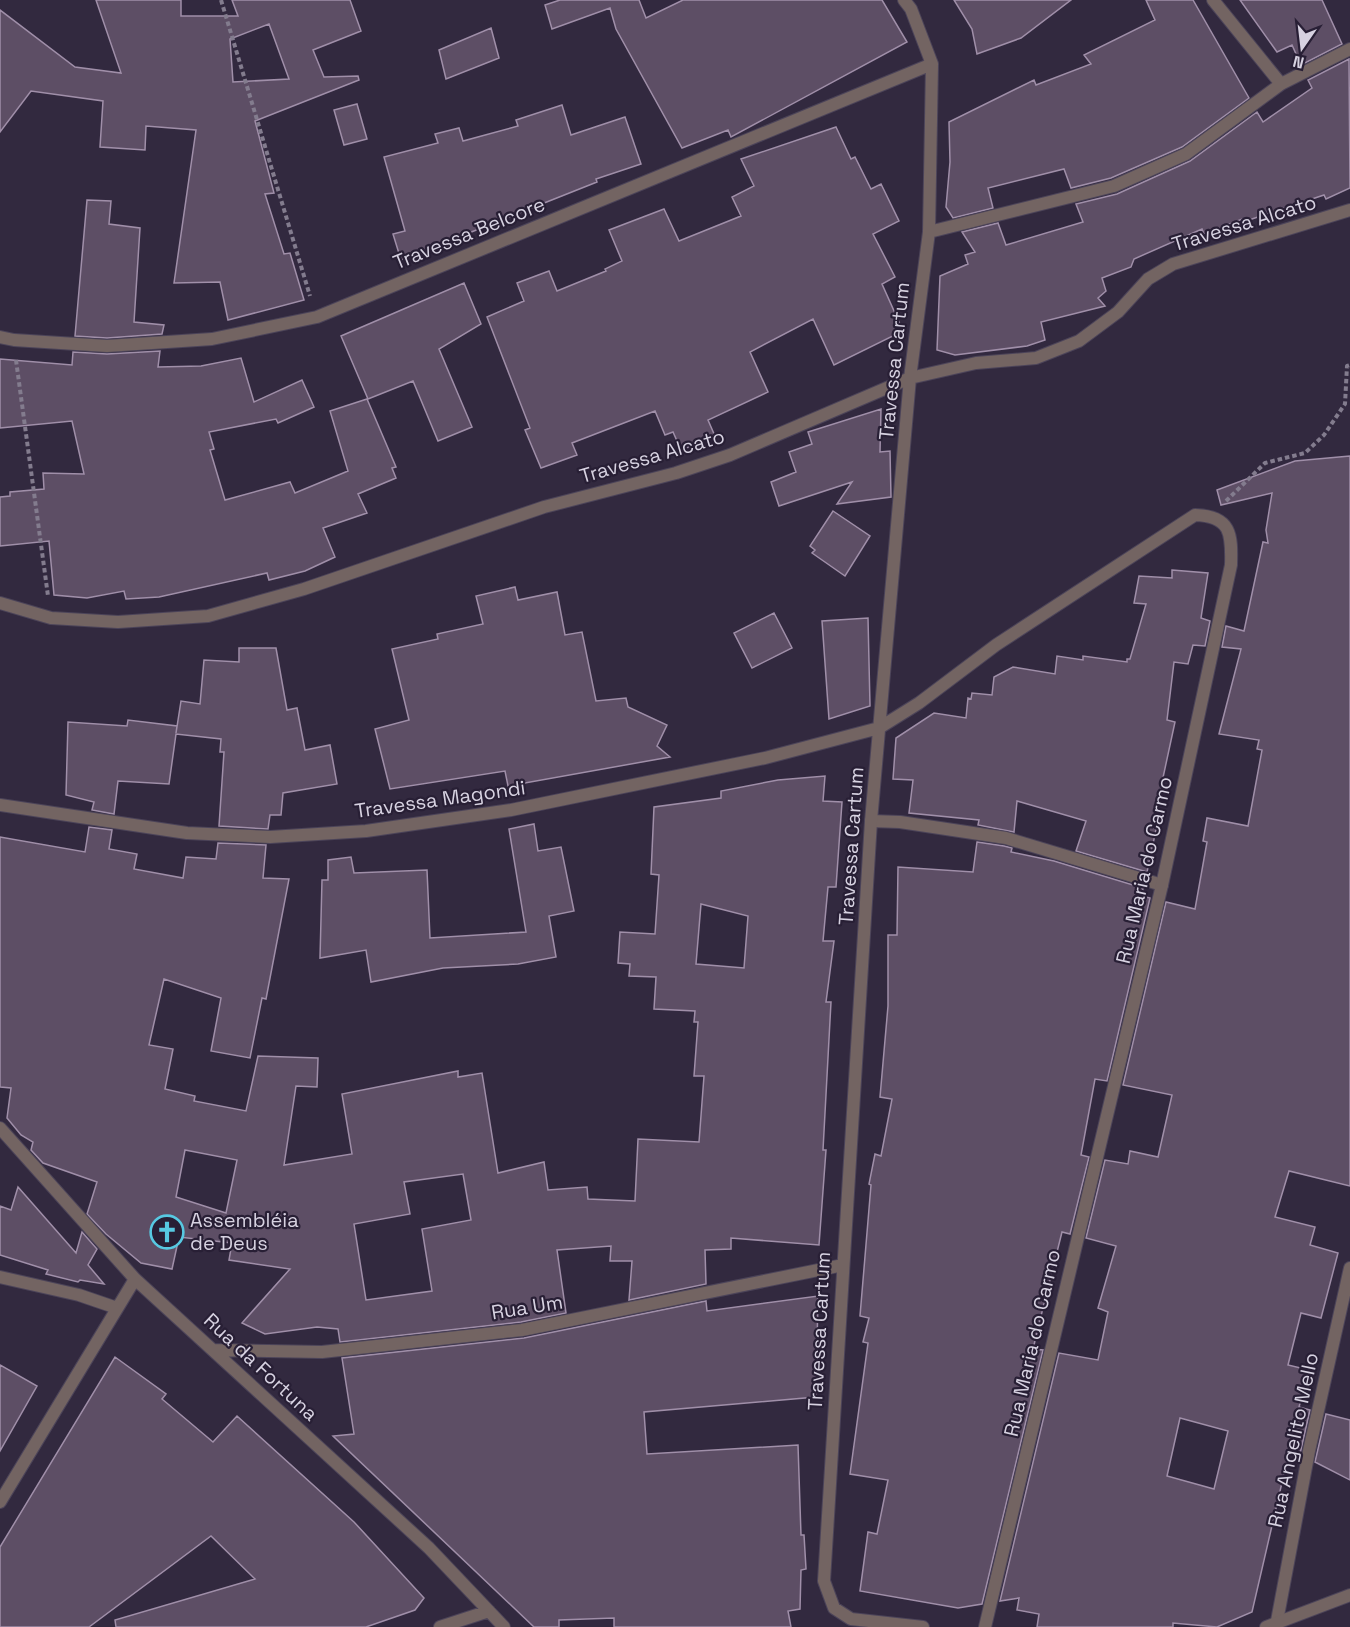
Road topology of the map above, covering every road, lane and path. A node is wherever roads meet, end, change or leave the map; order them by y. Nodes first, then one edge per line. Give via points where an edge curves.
1 (221, 0) edge
2 (904, 0) edge
3 (1214, 0) edge
4 (1350, 49) edge
5 (932, 64) junction
6 (1281, 84) junction
7 (1350, 210) edge
8 (929, 232) junction
9 (317, 317) junction
10 (0, 337) edge
11 (14, 340) junction
12 (1350, 365) edge
13 (910, 378) junction
14 (1212, 515) junction
15 (0, 603) edge
16 (51, 618) junction
17 (879, 728) junction
18 (0, 805) edge
19 (871, 821) junction
20 (1161, 885) junction
21 (0, 1128) edge
22 (843, 1265) junction
23 (1350, 1268) edge
24 (0, 1277) edge
25 (135, 1279) junction
26 (117, 1308) junction
27 (214, 1350) junction
28 (0, 1502) edge
29 (1350, 1595) edge
30 (489, 1611) junction
31 (1271, 1624) edge
32 (440, 1627) edge
33 (504, 1627) edge
34 (923, 1627) edge
35 (985, 1627) edge

1 - 9 path
2 - 5 street, Travessa Cartum
3 - 6 street
4 - 6 street
5 - 8 street, Travessa Cartum
5 - 9 street, Travessa Belcore
6 - 8 street via 1186,154 1114,186
7 - 13 street, Travessa Alcato via 1173,264 1148,279 1119,312 1079,341 1036,358 976,363
8 - 13 street, Travessa Cartum
9 - 11 street, Travessa Belcore via 212,339 107,345
10 - 11 street, Travessa Belcore
11 - 16 path
12 - 14 path via 1344,404 1324,435 1305,453 1265,463
13 - 16 street, Travessa Alcato via 730,455 544,507 293,592 208,616 118,622
13 - 17 street, Travessa Cartum
14 - 17 street via 1195,515
14 - 20 street, Rua Maria do Carmo via 1224,523 1232,540 1231,565
15 - 16 street, Travessa Alcato
17 - 18 street, Travessa Magondi via 765,758 512,810 366,831 270,837 187,833
17 - 19 street, Travessa Cartum
19 - 20 street via 1006,838
19 - 22 street, Travessa Cartum
20 - 35 street, Rua Maria do Carmo
21 - 25 street, Rua da Fortuna
22 - 27 street, Rua Um via 522,1330 322,1352
22 - 34 street, Travessa Cartum via 824,1581 834,1608 851,1619
23 - 31 street, Rua Angelito Mello
24 - 26 street
25 - 26 street
25 - 27 street, Rua da Fortuna
26 - 28 street
27 - 30 street, Rua da Fortuna via 429,1548
29 - 31 street
30 - 32 street
30 - 33 street, Rua da Fortuna

